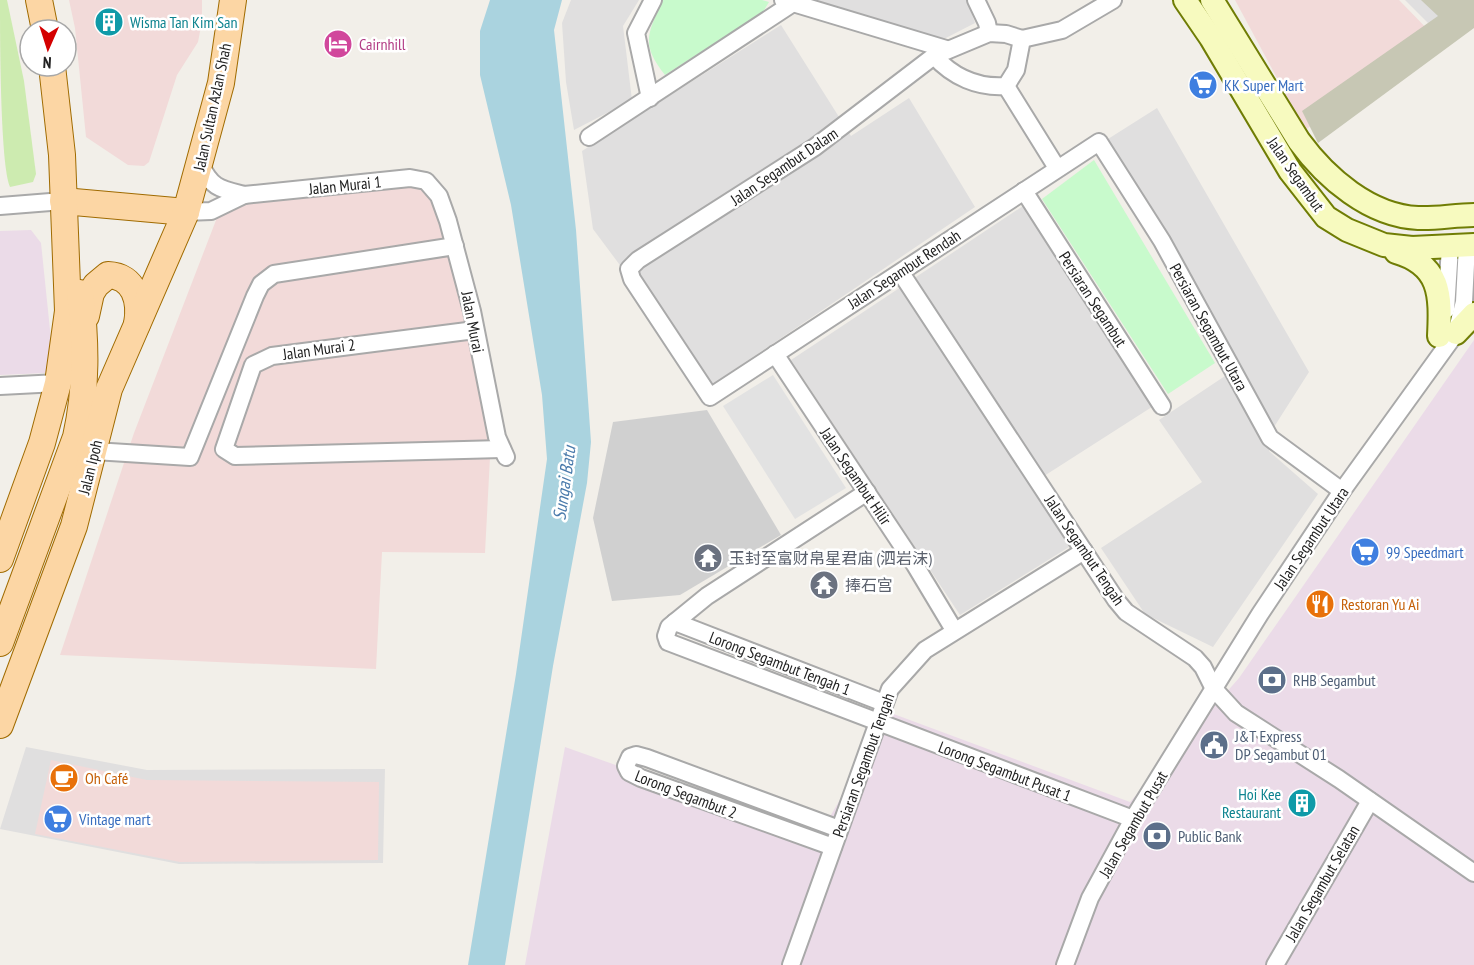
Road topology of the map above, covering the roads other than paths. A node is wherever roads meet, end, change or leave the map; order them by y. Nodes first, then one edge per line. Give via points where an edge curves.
1 (39, 0) edge
2 (233, 0) edge
3 (653, 0) edge
4 (976, 0) edge
5 (1113, 0) edge
6 (1185, 0) edge
7 (1212, 0) edge
8 (788, 2) edge
9 (43, 18) edge
10 (989, 33) junction
11 (1022, 39) junction
12 (940, 53) junction
13 (53, 78) edge
14 (1006, 86) junction
15 (650, 98) junction
16 (1275, 102) junction
17 (590, 137) dead end
18 (1099, 142) joint
19 (201, 165) junction
20 (1057, 168) junction
21 (1024, 191) junction
22 (244, 195) junction
23 (439, 196) joint
24 (63, 201) junction
25 (127, 206) junction
26 (0, 207) edge
27 (186, 212) junction
28 (1474, 214) edge
29 (1368, 240) junction
30 (1465, 241) edge
31 (455, 246) junction
32 (901, 273) junction
33 (1474, 314) edge
34 (136, 327) junction
35 (84, 328) junction
36 (475, 330) junction
37 (1443, 338) junction
38 (775, 354) junction
39 (58, 382) junction
40 (0, 386) edge
41 (1413, 392) junction
42 (710, 397) joint
43 (1162, 406) dead end
44 (94, 451) junction
45 (505, 454) joint
46 (1342, 491) junction
47 (867, 492) junction
48 (1084, 551) junction
49 (0, 558) edge
50 (675, 622) junction
51 (954, 630) junction
52 (0, 643) edge
53 (1214, 689) junction
54 (884, 703) junction
55 (877, 723) junction
56 (0, 725) edge
57 (1370, 801) junction
58 (1133, 819) junction
59 (839, 829) junction
60 (833, 847) junction
61 (1474, 873) edge
62 (791, 965) edge
63 (1065, 965) edge
64 (1275, 965) edge

1 - 9 main road
2 - 19 main road, Jalan Sultan Azlan Shah via 221,83
3 - 15 street via 636,33
4 - 10 street
5 - 11 street, Jalan Segambut Dalam via 1062,30
6 - 29 main road, Jalan Segambut via 1309,198 1326,217
7 - 16 main road, Jalan Segambut
8 - 12 street
8 - 15 street
10 - 11 street, Jalan Segambut Dalam
10 - 12 street, Jalan Segambut Dalam
11 - 14 street via 1016,70
12 - 14 street via 948,71 987,87
12 - 42 street, Jalan Segambut Dalam via 816,147 638,260 630,269 654,316
13 - 24 main road via 63,155
14 - 20 street
15 - 17 street
16 - 28 main road, Jalan Segambut via 1310,157 1338,183 1372,205 1417,218
16 - 30 main road via 1305,167 1334,196 1383,224 1444,232
18 - 20 street, Jalan Segambut Rendah
18 - 46 street, Persiaran Segambut Utara via 1162,240 1270,438
19 - 22 street, Jalan Murai 1 via 207,180
19 - 25 main road via 155,200
19 - 27 main road, Jalan Sultan Azlan Shah
20 - 21 street, Jalan Segambut Rendah
21 - 32 street, Jalan Segambut Rendah
21 - 43 street, Persiaran Segambut
22 - 23 street, Jalan Murai 1 via 417,178 426,181
22 - 27 street, Jalan Murai 1 via 210,211
23 - 31 street, Jalan Murai
24 - 25 main road
24 - 26 street
24 - 35 main road, Jalan Ipoh
24 - 39 main road via 68,311
25 - 27 main road
27 - 34 main road, Jalan Ipoh
29 - 30 main road, Jalan Segambut via 1412,248
29 - 37 main road via 1415,259 1430,274 1437,284
30 - 37 street, Jalan Segambut Utara via 1446,307
31 - 36 street, Jalan Murai
31 - 44 street via 274,274 261,284 255,296 190,457
32 - 38 street, Jalan Segambut Rendah
32 - 48 street, Jalan Segambut Tengah
33 - 37 main road
34 - 35 main road via 139,309 134,292 127,280 108,275 91,293
34 - 44 main road, Jalan Ipoh via 109,390
35 - 52 main road, Jalan Ipoh via 86,373 76,437
36 - 45 street, Jalan Murai via 491,415
36 - 45 street, Jalan Murai 2 via 272,356 254,365 224,449 235,456
37 - 41 street, Jalan Segambut Utara
37 - 41 street, Jalan Segambut Utara
38 - 42 street, Jalan Segambut Rendah
38 - 47 street, Jalan Segambut Hilir
39 - 40 street
39 - 49 main road via 42,443
41 - 46 street, Jalan Segambut Utara
44 - 56 main road, Jalan Ipoh via 74,526
46 - 53 street, Jalan Segambut Utara
47 - 50 street via 706,597
47 - 51 street, Jalan Segambut Hilir
48 - 51 street, Persiaran Segambut Tengah
48 - 53 street, Jalan Segambut Tengah via 1126,612 1195,658
50 - 54 street, Lorong Segambut Tengah 1
50 - 55 street, Lorong Segambut Pusat 1 via 669,627 668,642
51 - 54 street, Persiaran Segambut Tengah via 925,650 900,676
53 - 57 street, Jalan Segambut Tengah via 1236,713
53 - 58 street, Jalan Segambut Pusat
54 - 55 street, Persiaran Segambut Tengah
55 - 58 street, Lorong Segambut Pusat 1
55 - 59 street, Persiaran Segambut Tengah
57 - 61 street, Jalan Segambut Tengah
57 - 64 street, Jalan Segambut Selatan
58 - 63 street, Jalan Segambut Pusat via 1090,898
59 - 60 street, Persiaran Segambut Tengah
59 - 60 street, Lorong Segambut 2 via 647,758 630,757 626,766 641,778
60 - 62 street, Persiaran Segambut Tengah

